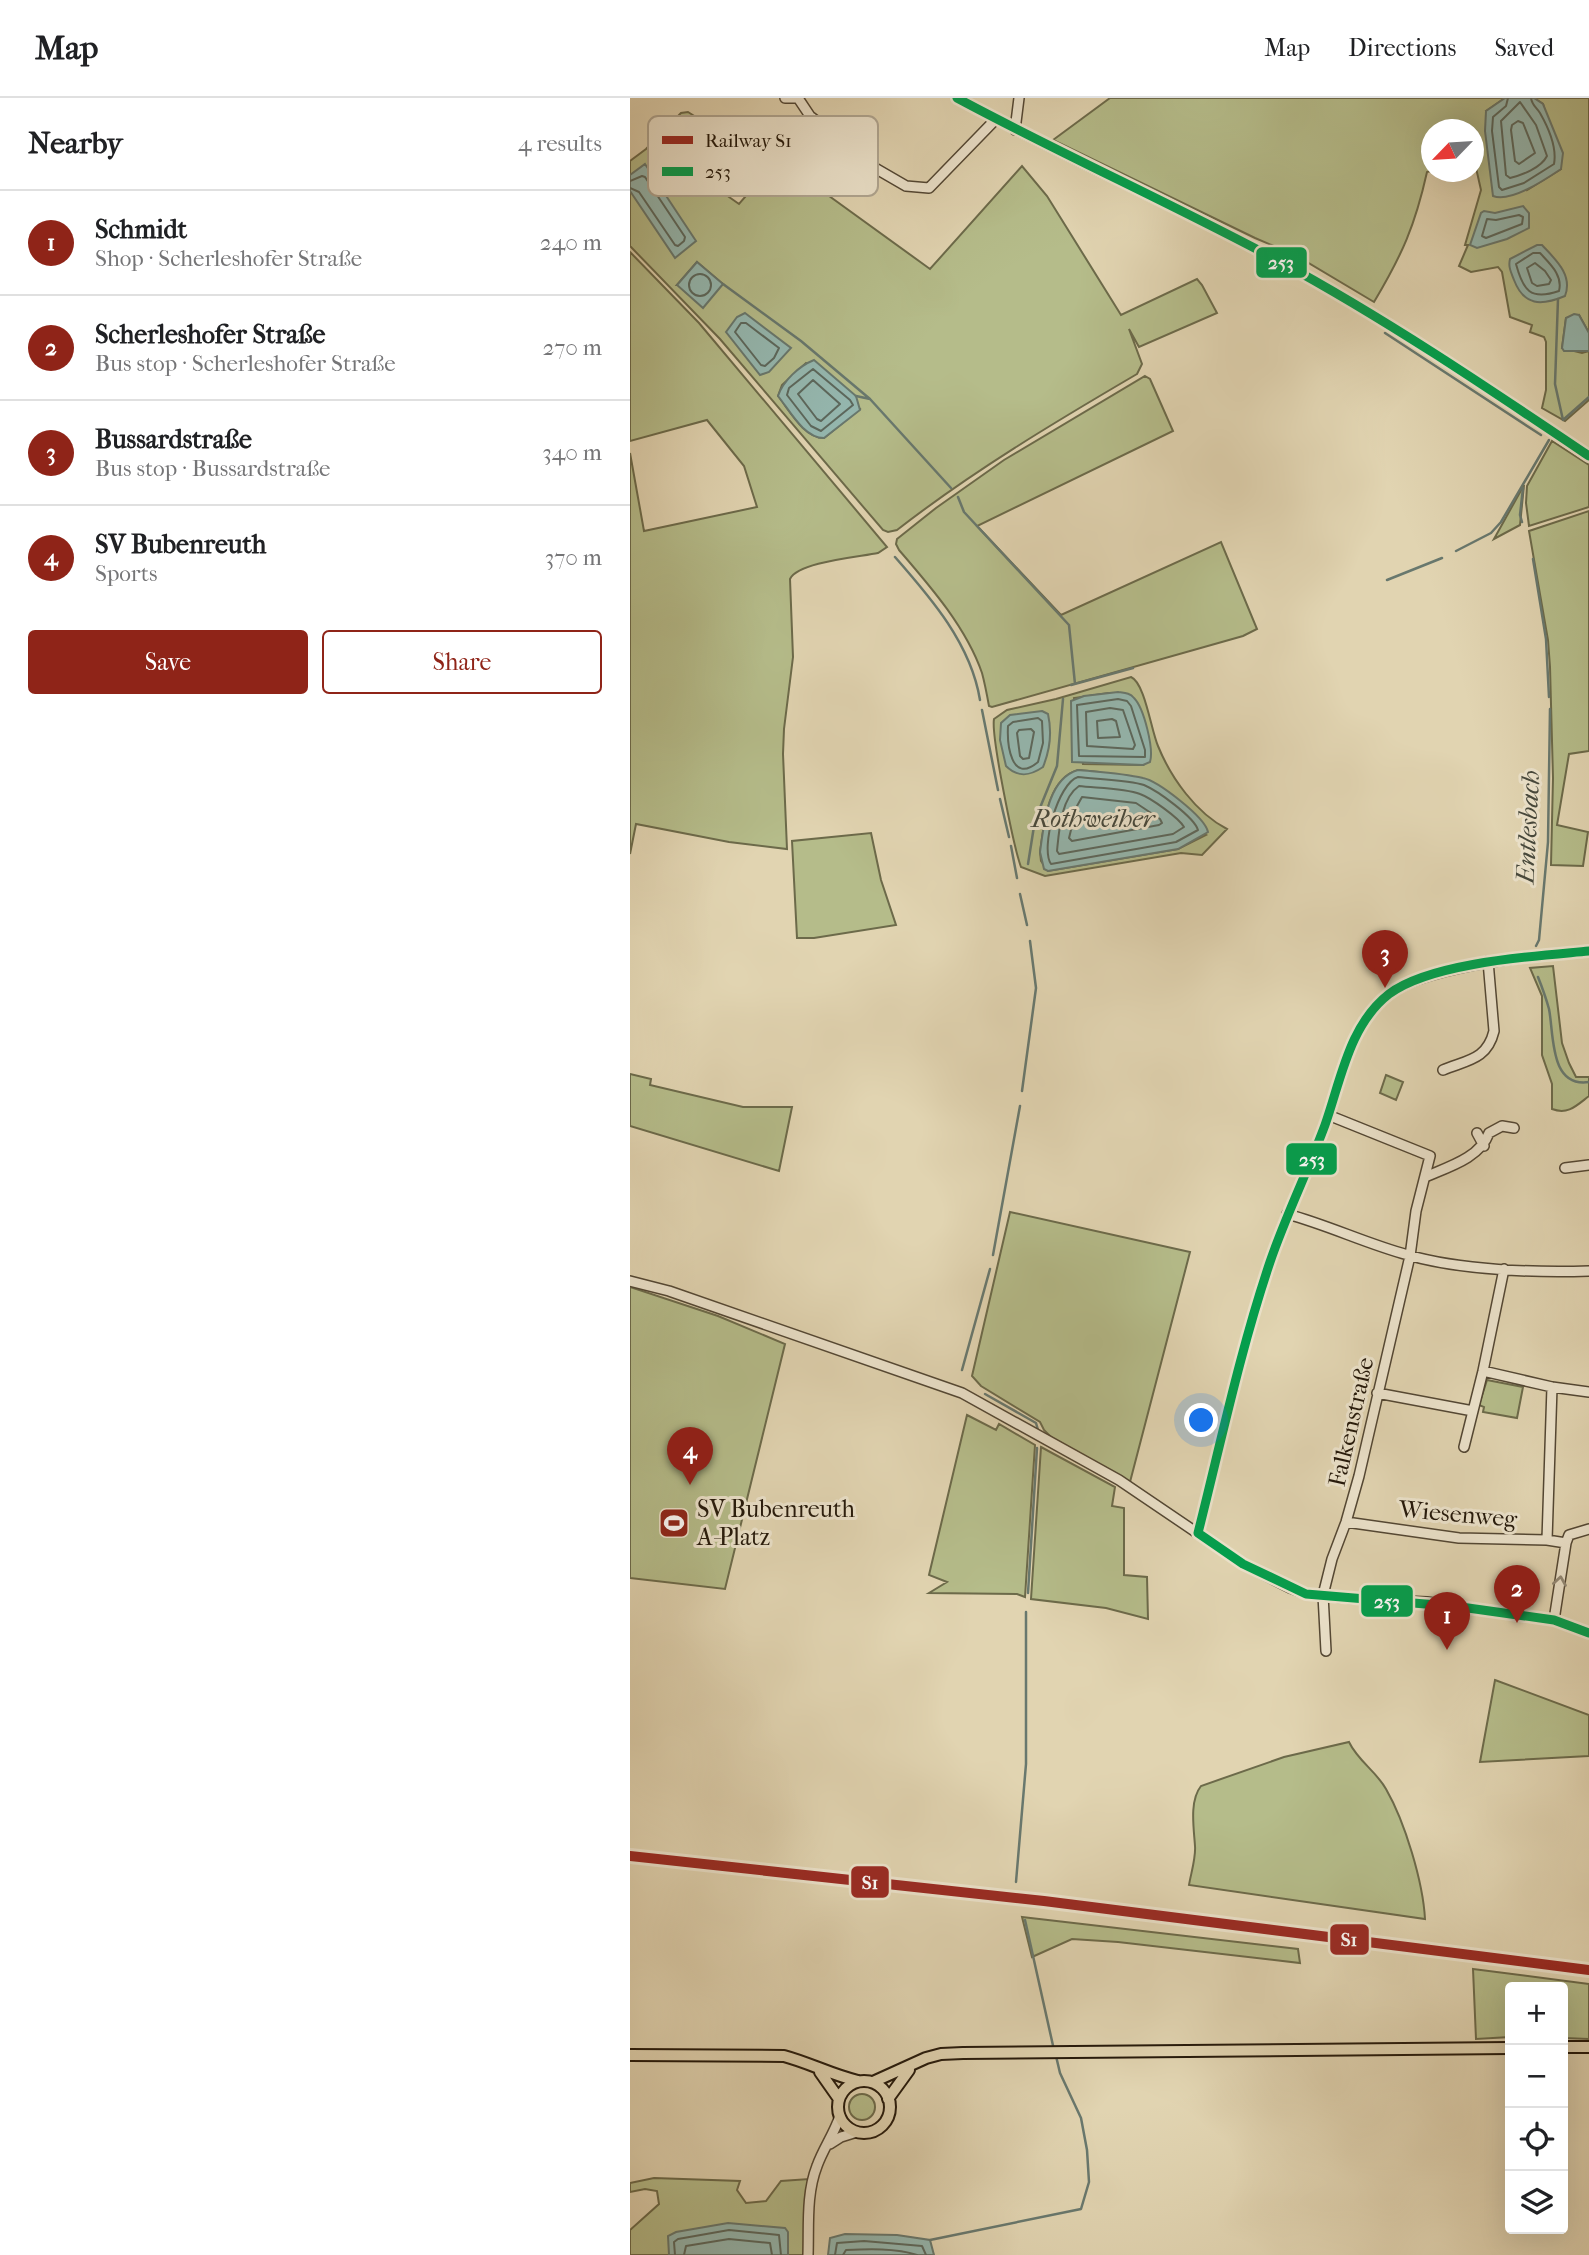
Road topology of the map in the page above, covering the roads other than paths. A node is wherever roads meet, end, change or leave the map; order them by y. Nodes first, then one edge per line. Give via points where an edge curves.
1 (785, 98) edge
2 (798, 98) edge
3 (957, 98) edge
4 (1019, 98) edge
5 (810, 116) edge
6 (996, 119) junction
7 (1015, 130) junction
8 (878, 170) edge
9 (1589, 456) edge
10 (1589, 951) edge
11 (1488, 961) junction
12 (1443, 1070) dead end
13 (1328, 1115) junction
14 (1514, 1128) dead end
15 (1477, 1133) dead end
16 (1485, 1146) junction
17 (1589, 1165) edge
18 (1565, 1168) dead end
19 (1425, 1177) junction
20 (1287, 1214) junction
21 (1410, 1256) junction
22 (1504, 1269) junction
23 (1589, 1271) edge
24 (630, 1281) edge
25 (1483, 1371) junction
26 (1552, 1387) junction
27 (1589, 1392) edge
28 (1377, 1393) junction
29 (1473, 1411) junction
30 (1464, 1447) dead end
31 (1346, 1522) junction
32 (1589, 1529) edge
33 (1198, 1533) junction
34 (1547, 1540) junction
35 (1566, 1543) junction
36 (1323, 1595) junction
37 (1554, 1620) junction
38 (1589, 1633) edge
39 (1326, 1651) dead end
40 (1568, 2047) edge
41 (1589, 2047) edge
42 (1505, 2048) edge
43 (630, 2055) edge
44 (913, 2066) junction
45 (818, 2070) junction
46 (858, 2081) junction
47 (873, 2082) junction
48 (839, 2099) junction
49 (888, 2099) junction
50 (840, 2116) junction
51 (857, 2132) junction
52 (829, 2145) junction
53 (808, 2255) edge

1 - 2 street
2 - 5 street
3 - 6 street
4 - 7 street
6 - 7 street
6 - 8 street via 929,188 906,186
7 - 9 street via 1326,287
10 - 11 street
11 - 12 street via 1491,1042 1485,1052
11 - 13 street via 1418,979 1375,1005 1358,1032
13 - 19 street via 1430,1156
13 - 20 street
14 - 16 street via 1502,1126 1489,1133
15 - 16 street
16 - 19 street via 1468,1161
17 - 18 street
19 - 21 street, Falkenstraße
20 - 21 street
20 - 33 street via 1266,1274
21 - 22 street
21 - 28 street, Falkenstraße
22 - 23 street
22 - 25 street
24 - 33 street via 962,1393 1123,1483
25 - 26 street
25 - 29 street
26 - 27 street
26 - 34 street
28 - 29 street
28 - 31 street, Falkenstraße
29 - 30 street
31 - 34 street, Wiesenweg via 1459,1538
31 - 36 street, Falkenstraße
32 - 35 street via 1569,1535
33 - 36 street via 1266,1577 1306,1594
34 - 35 street, Wiesenweg
37 -> 35 street
36 - 37 street via 1427,1602
36 - 39 street, Falkenstraße
37 - 38 street
40 - 41 main road
42 - 44 main road via 941,2054
43 - 45 main road via 785,2056
44 - 47 main road
44 - 49 main road
45 - 46 main road
45 - 48 main road
46 - 47 main road
46 - 48 main road
47 - 49 main road
48 - 50 main road
49 - 51 main road via 885,2122 873,2131
50 - 51 main road
50 - 52 street
51 - 52 street
52 - 53 street via 811,2185

